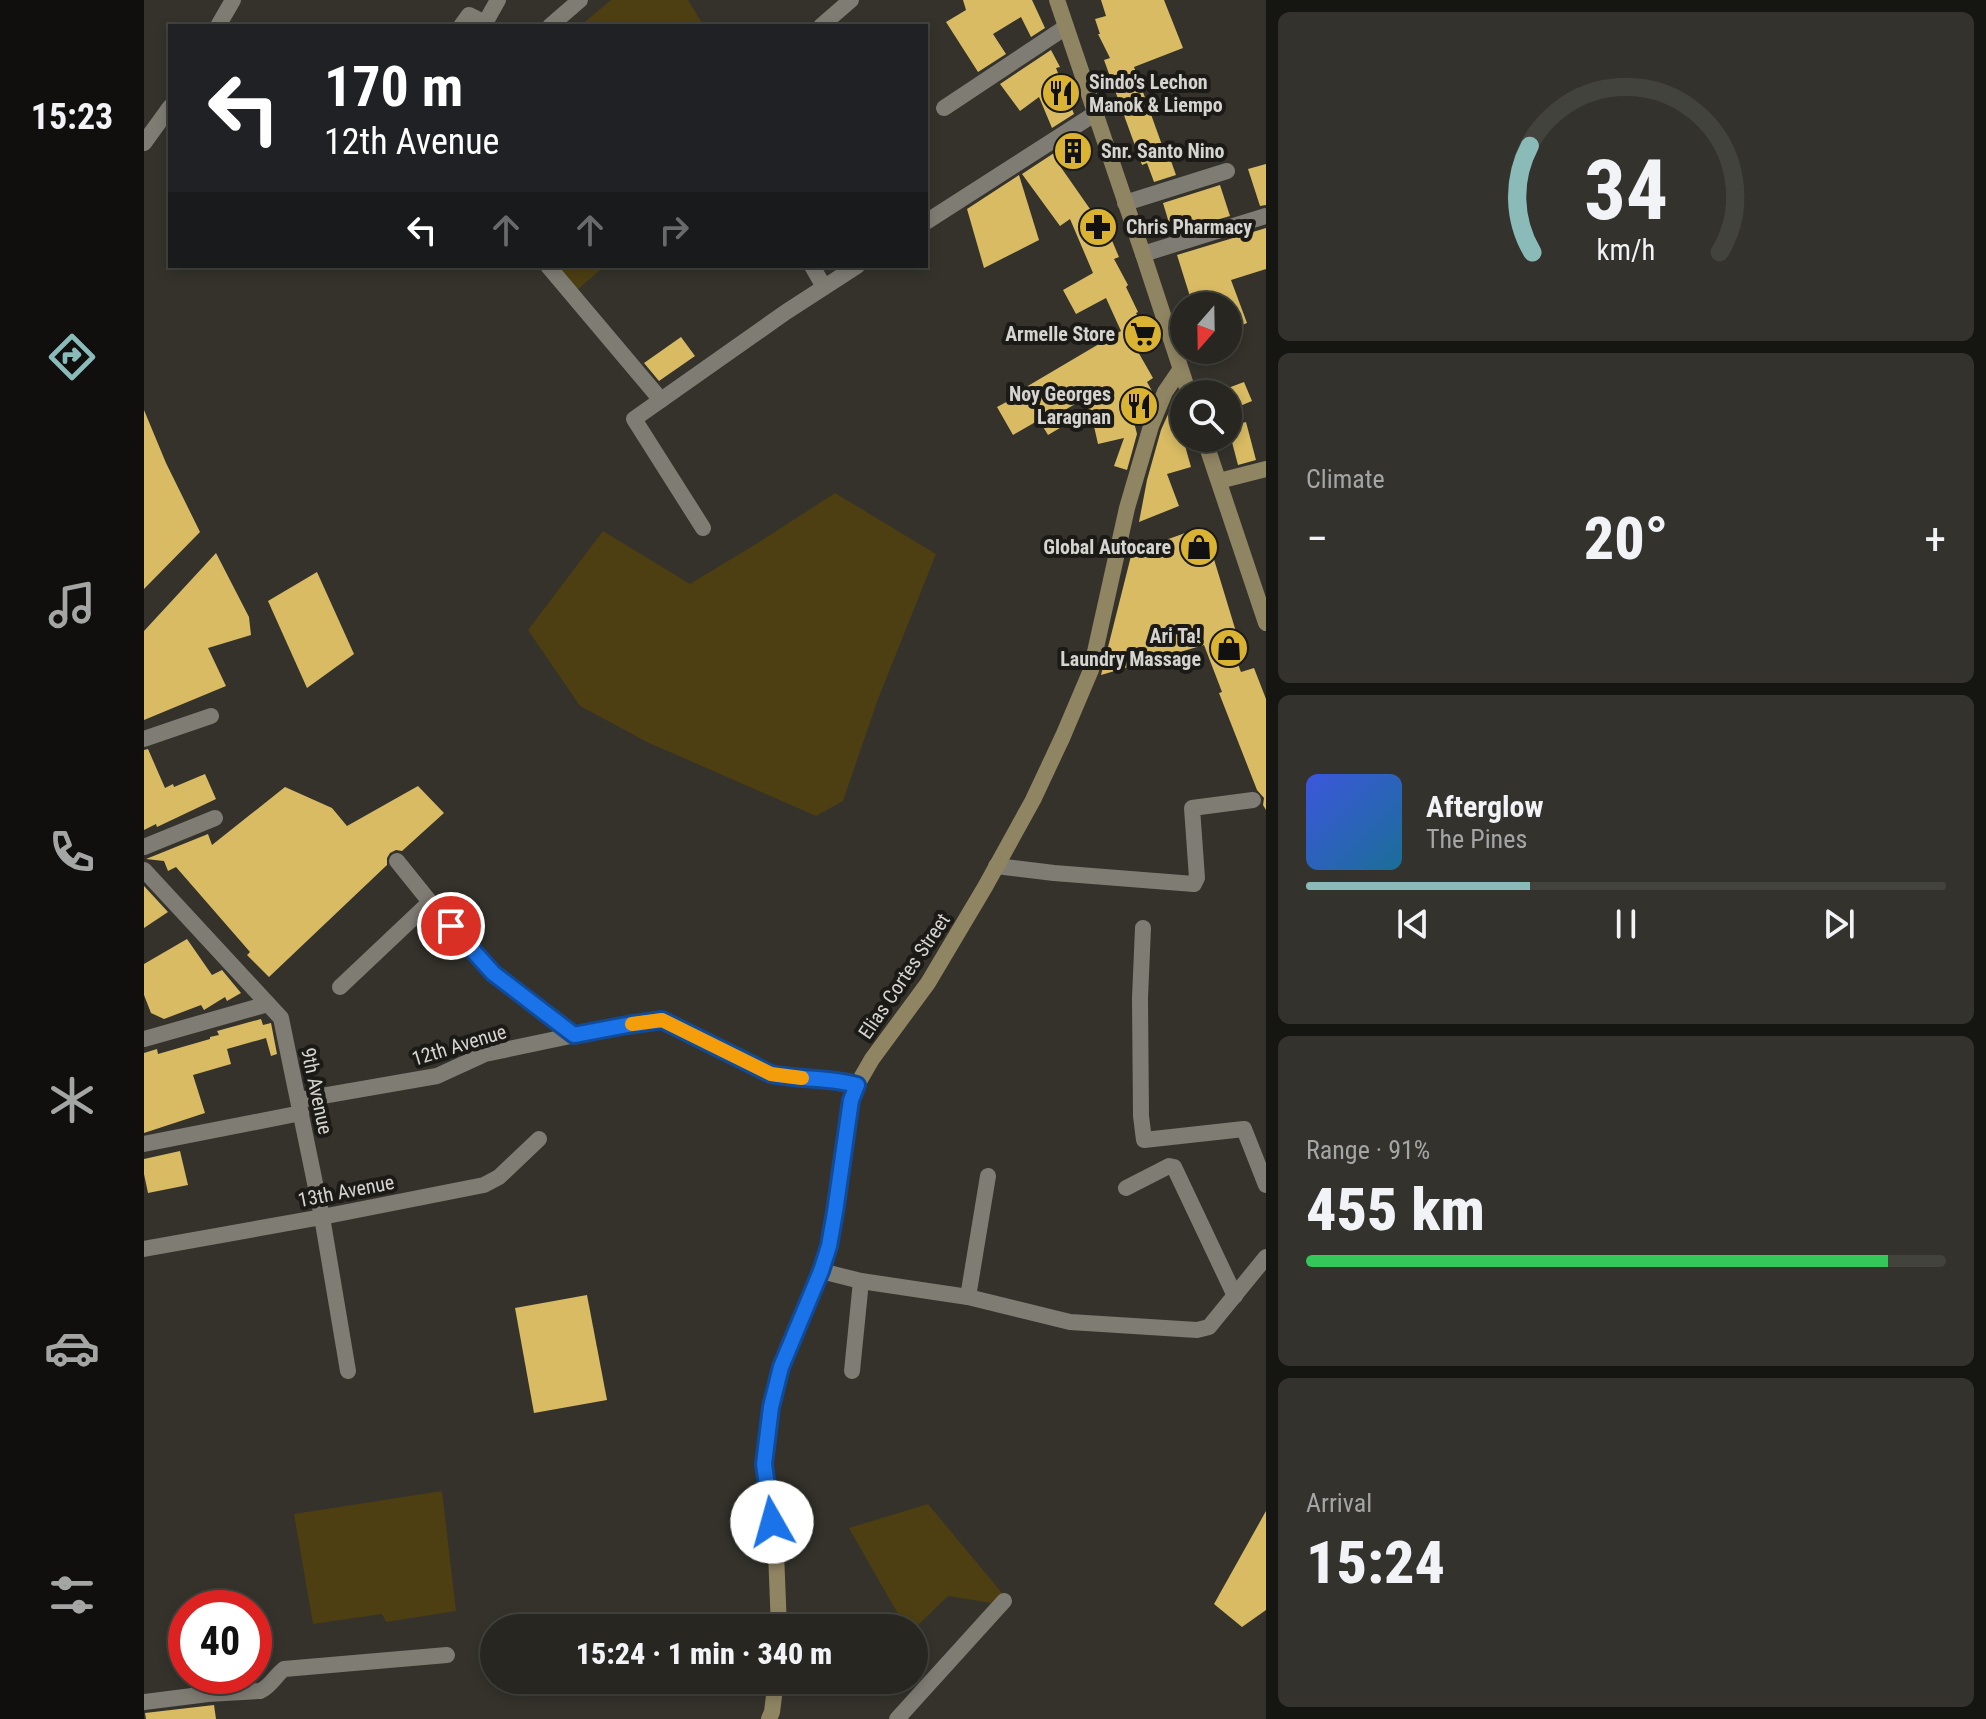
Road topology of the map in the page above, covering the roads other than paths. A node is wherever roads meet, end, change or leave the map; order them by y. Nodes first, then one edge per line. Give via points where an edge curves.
1 (233, 0) edge
2 (498, 0) edge
3 (580, 0) edge
4 (851, 0) edge
5 (1057, 0) edge
6 (219, 24) edge
7 (462, 24) edge
8 (552, 24) edge
9 (823, 24) edge
10 (1066, 27) junction
11 (944, 108) dead end
12 (168, 110) edge
13 (1096, 113) junction
14 (144, 143) edge
15 (1227, 171) dead end
16 (1125, 203) junction
17 (1266, 216) edge
18 (928, 221) edge
19 (1143, 254) junction
20 (550, 268) edge
21 (813, 268) edge
22 (854, 268) edge
23 (824, 287) junction
24 (1180, 370) junction
25 (1184, 380) edge
26 (661, 400) junction
27 (1209, 452) edge
28 (1266, 469) edge
29 (1219, 481) junction
30 (703, 528) dead end
31 (1266, 623) edge
32 (211, 716) dead end
33 (144, 739) edge
34 (1253, 800) dead end
35 (215, 818) dead end
36 (144, 847) edge
37 (397, 861) dead end
38 (996, 866) junction
39 (144, 870) edge
40 (430, 902) junction
41 (1143, 928) dead end
42 (340, 987) dead end
43 (268, 1004) junction
44 (147, 1033) edge
45 (574, 1035) junction
46 (857, 1085) junction
47 (300, 1106) junction
48 (539, 1139) dead end
49 (144, 1144) edge
50 (988, 1176) dead end
51 (1266, 1185) edge
52 (1126, 1188) dead end
53 (322, 1217) junction
54 (144, 1249) edge
55 (1266, 1257) edge
56 (821, 1271) junction
57 (861, 1281) junction
58 (1235, 1296) junction
59 (968, 1297) junction
60 (348, 1371) dead end
61 (852, 1371) dead end
62 (1004, 1601) dead end
63 (778, 1614) edge
64 (447, 1655) dead end
65 (774, 1694) edge
66 (144, 1702) edge
67 (769, 1719) edge
68 (897, 1719) edge

1 - 6 street
2 - 7 street via 485,23 469,15
3 - 8 street
4 - 9 street
5 - 10 street
10 - 11 street
10 - 13 street
12 - 14 street
13 - 16 street
13 - 18 street
15 - 16 street
16 - 19 street
17 - 19 street
19 - 24 street
20 - 26 street
21 - 23 street
22 - 23 street
23 - 26 street
24 - 25 street
24 - 38 street, Elias Cortes Street via 1151,426 1091,670 1033,800
26 - 30 street via 634,419
27 - 29 street
28 - 29 street
29 - 31 street
32 - 33 street
34 - 38 street via 1192,808 1194,884
35 - 36 street
37 - 40 street
38 - 46 street, Elias Cortes Street via 928,983
39 - 43 street, 9th Avenue
40 - 42 street
40 - 45 street via 493,973
41 - 51 street via 1144,1140 1244,1129
43 - 44 street
43 - 47 street, 9th Avenue via 281,1018
45 - 46 street, 12th Avenue via 662,1020 771,1074
45 - 47 street, 12th Avenue via 485,1054 437,1076
46 - 56 street, Elias Cortes Street
47 - 49 street, 12th Avenue
47 - 53 street, 9th Avenue
48 - 53 street, 13th Avenue via 484,1185
50 - 59 street
52 - 58 street via 1173,1166
53 - 54 street, 13th Avenue
53 - 60 street, 9th Avenue
55 - 58 street
56 - 57 street
56 - 63 street, Elias Cortes Street via 781,1367 771,1407 764,1464
57 - 59 street
57 - 61 street
58 - 59 street via 1209,1327 1197,1330 1070,1322
62 - 68 street
64 - 66 street via 284,1669 260,1691
65 - 67 street

